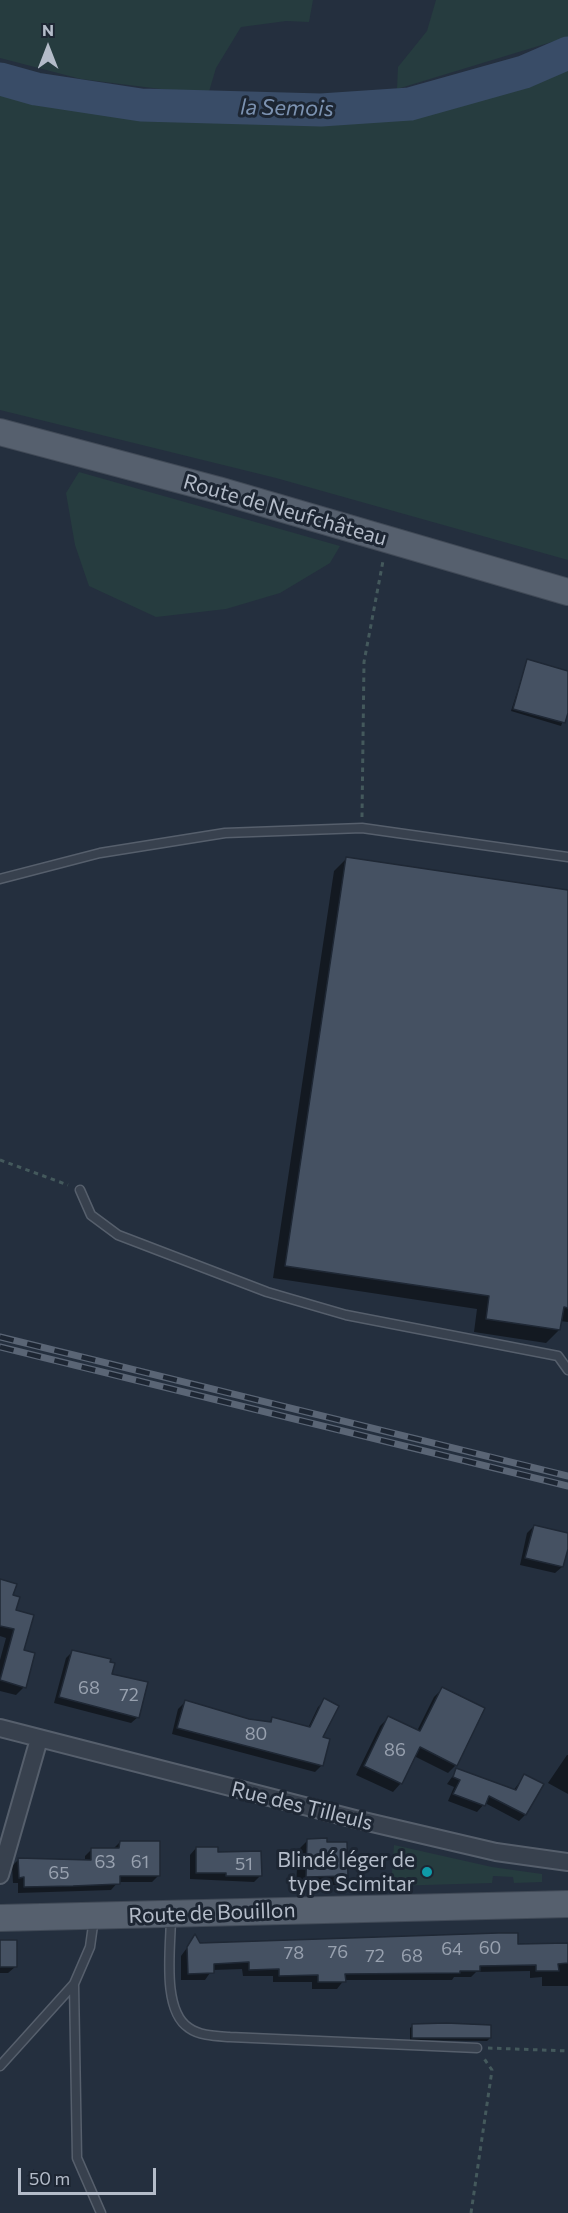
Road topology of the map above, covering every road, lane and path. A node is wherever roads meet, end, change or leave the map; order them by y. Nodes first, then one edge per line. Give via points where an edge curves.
1 (0, 432) edge
2 (387, 540) junction
3 (568, 592) edge
4 (362, 828) junction
5 (568, 857) edge
6 (0, 879) edge
7 (0, 1160) edge
8 (80, 1190) joint
9 (568, 1370) edge
10 (0, 1728) edge
11 (39, 1739) junction
12 (568, 1862) edge
13 (0, 1875) edge
14 (568, 1904) edge
15 (171, 1914) junction
16 (94, 1917) junction
17 (0, 1918) edge
18 (74, 1984) junction
19 (477, 2048) junction
20 (568, 2051) edge
21 (0, 2066) edge
22 (102, 2213) edge
23 (471, 2213) edge

1 - 2 main road, Route de Neufchâteau via 112,460
2 - 3 main road, Route de Neufchâteau
2 - 4 path via 364,662
4 - 5 lane
4 - 6 lane via 225,832 99,853
7 - 8 path
8 - 9 lane via 91,1215 118,1235 267,1292 346,1315 558,1356
10 - 11 street, Rue des Tilleuls
11 - 12 street, Rue des Tilleuls via 496,1852
11 - 13 street
14 - 15 main road, Route de Bouillon
15 - 16 main road, Route de Bouillon
15 - 19 lane via 171,1998 176,2015 189,2028 230,2037
16 - 17 main road, Route de Bouillon
16 - 18 lane via 90,1947
18 - 21 lane
18 - 22 lane via 77,2158
19 - 20 path
19 - 23 path via 492,2070

